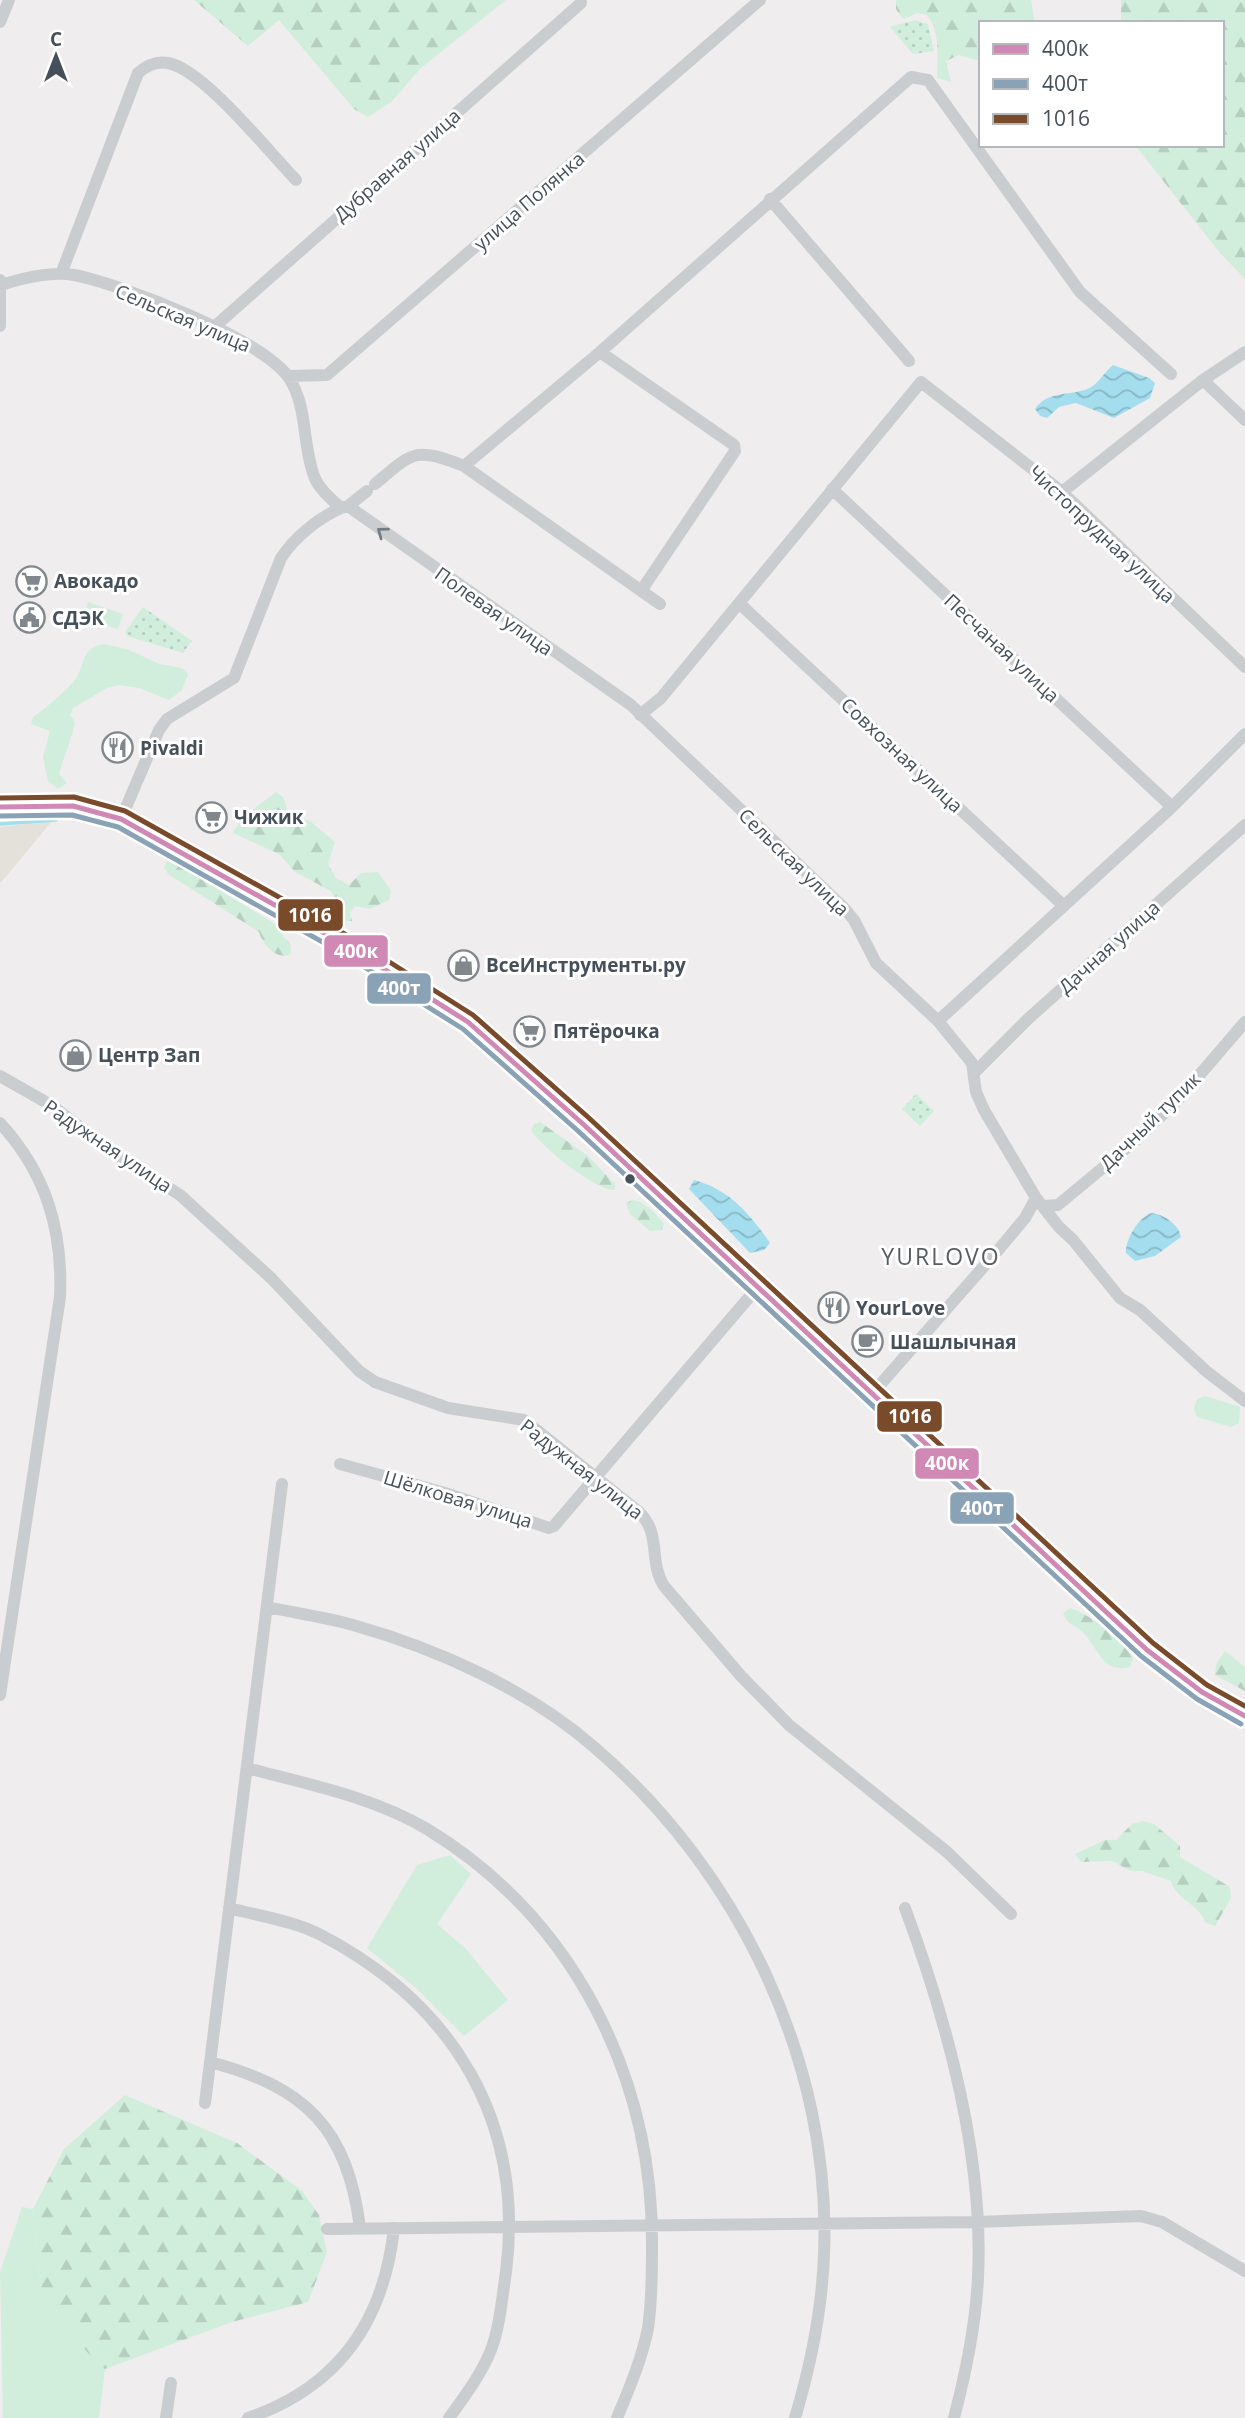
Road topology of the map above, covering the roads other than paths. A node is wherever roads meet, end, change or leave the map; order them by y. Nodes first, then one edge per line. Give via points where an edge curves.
1 (9, 0) edge
2 (760, 0) edge
3 (582, 3) dead end
4 (0, 22) edge
5 (296, 180) dead end
6 (770, 199) junction
7 (61, 274) junction
8 (0, 283) edge
9 (0, 326) edge
10 (213, 328) junction
11 (600, 352) junction
12 (1245, 352) edge
13 (909, 361) dead end
14 (1171, 374) dead end
15 (288, 376) junction
16 (1203, 380) junction
17 (1245, 420) edge
18 (464, 466) junction
19 (832, 489) junction
20 (1062, 492) junction
21 (345, 507) junction
22 (641, 591) junction
23 (660, 604) dead end
24 (740, 604) junction
25 (1245, 667) edge
26 (640, 715) junction
27 (1245, 734) edge
28 (0, 807) edge
29 (1172, 807) junction
30 (121, 819) junction
31 (1245, 825) edge
32 (1064, 906) junction
33 (938, 1021) junction
34 (1245, 1022) edge
35 (975, 1072) junction
36 (0, 1076) edge
37 (0, 1123) edge
38 (1040, 1202) junction
39 (757, 1288) junction
40 (871, 1395) junction
41 (1245, 1401) edge
42 (340, 1464) dead end
43 (597, 1479) junction
44 (282, 1484) dead end
45 (267, 1607) junction
46 (0, 1695) edge
47 (1245, 1716) edge
48 (247, 1768) junction
49 (229, 1908) junction
50 (905, 1908) dead end
51 (1011, 1914) dead end
52 (210, 2062) junction
53 (205, 2103) dead end
54 (824, 2222) junction
55 (977, 2222) junction
56 (652, 2224) junction
57 (510, 2226) junction
58 (359, 2228) junction
59 (394, 2228) junction
60 (327, 2229) dead end
61 (1245, 2271) edge
62 (171, 2383) dead end
63 (166, 2418) edge
64 (248, 2418) edge
65 (449, 2418) edge
66 (617, 2418) edge
67 (795, 2418) edge
68 (954, 2418) edge

1 - 4 street
2 - 15 street, улица Полянка via 327,375
3 - 10 street, Дубравная улица
5 - 7 street via 201,80 166,62 145,67 138,73
6 - 11 street
6 - 13 street
6 - 14 street via 911,76 928,80 1080,292
7 - 8 street, Сельская улица
7 - 10 street, Сельская улица via 107,285
8 - 9 street
10 - 15 street, Сельская улица via 253,347
11 - 18 street
11 - 22 street via 734,445 735,451
12 - 16 street
15 - 21 street, Сельская улица via 301,409 314,476
16 - 17 street
16 - 20 street
18 - 21 street via 429,453 415,454
18 - 22 street
19 - 20 street, Чистопрудная улица via 921,382
19 - 24 street
19 - 29 street, Песчаная улица
20 - 25 street, Чистопрудная улица
26 -> 21 street, Полевая улица
21 - 30 street via 289,546 234,678 177,711 159,730
22 - 23 street
24 - 26 street via 661,698
24 - 32 street, Совхозная улица
26 - 33 street, Сельская улица via 844,908 876,963
27 - 29 street
28 - 30 main road via 73,806
29 - 32 street
30 - 39 main road via 346,945 468,1022
31 - 35 street, Дачная улица
32 - 33 street
33 - 35 street, Сельская улица
34 - 38 street, Дачный тупик via 1178,1100 1135,1141 1058,1205
35 - 38 street, Сельская улица via 976,1092 984,1110
36 - 43 street, Радужная улица via 51,1105 180,1195 375,1382 448,1408 524,1420
37 - 46 street via 33,1165 48,1196 61,1265 60,1297
38 - 40 street
38 - 41 street, Сельская улица via 1120,1298
39 - 40 main road
39 - 43 street
40 - 47 main road via 1147,1650 1202,1692
42 - 43 street, Шёлковая улица via 549,1528
43 - 51 street, Радужная улица via 648,1520 656,1573 741,1676 789,1725 947,1852
44 - 45 street
45 - 48 street
45 - 54 street via 352,1624 481,1675 593,1746 644,1796 692,1852 756,1951 804,2080 818,2146
48 - 49 street
48 - 56 street via 372,1804 426,1829 488,1874 536,1922 569,1964 625,2070 639,2120
49 - 52 street
49 - 57 street via 318,1934 400,1987 434,2019 465,2060 497,2133 507,2178
50 - 55 street via 948,2034
52 - 53 street
52 - 58 street via 254,2073 315,2114 349,2172
54 - 55 street
54 - 56 street
54 - 67 street via 820,2313
55 - 61 street via 1141,2216 1162,2222
55 - 68 street via 979,2276 972,2339
56 - 57 street
56 - 66 street via 648,2328
57 - 59 street
57 - 65 street via 491,2350
58 - 59 street
58 - 60 street
59 - 64 street via 387,2278 352,2346 321,2378 289,2401
62 - 63 street

